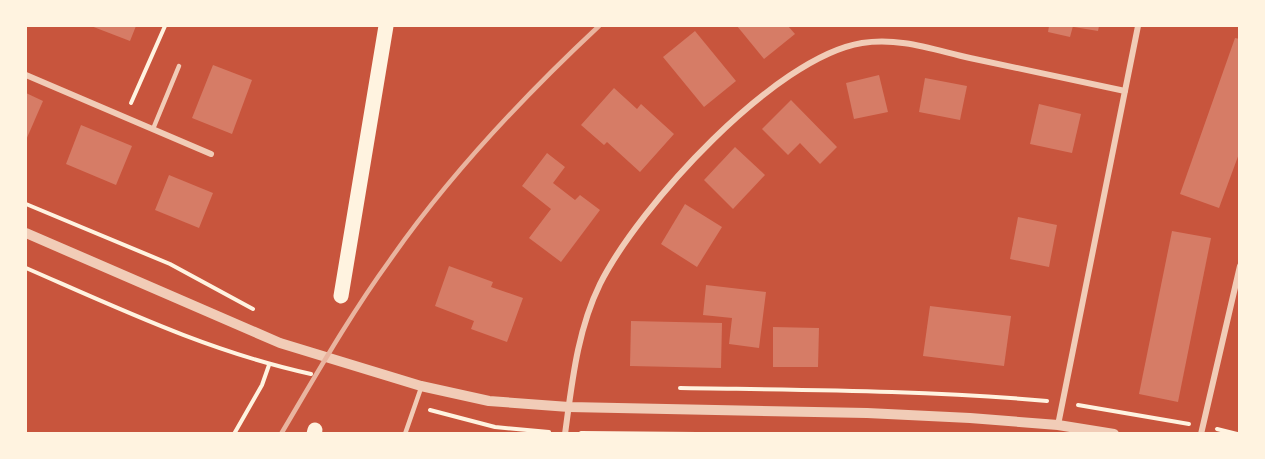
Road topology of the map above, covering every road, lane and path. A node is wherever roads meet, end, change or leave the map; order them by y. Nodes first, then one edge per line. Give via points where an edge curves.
1 (165, 26) edge
2 (386, 26) edge
3 (1138, 26) edge
4 (179, 66) dead end
5 (26, 75) edge
6 (1125, 91) junction
7 (125, 117) junction
8 (153, 129) junction
9 (211, 154) dead end
10 (26, 204) edge
11 (26, 233) edge
12 (1239, 266) edge
13 (341, 296) dead end
14 (260, 312) dead end
15 (280, 343) junction
16 (421, 386) junction
17 (679, 388) dead end
18 (1062, 403) junction
19 (569, 406) junction
20 (1058, 425) junction
21 (1202, 430) edge
22 (234, 434) edge
23 (405, 434) edge
24 (565, 434) edge
25 (1114, 434) edge
26 (1237, 434) edge

1 - 7 path
2 - 13 main road
3 - 6 street
4 - 8 lane
5 - 7 street
6 - 18 street
6 - 19 street via 907,42 862,43 808,64 769,89 702,150 640,222 600,283 590,308 580,334
7 - 8 street
8 - 9 street
10 - 14 path via 170,264
11 - 15 street
12 - 21 street
15 - 16 street
15 - 22 path
16 - 19 street via 489,401
16 - 23 lane
17 - 18 path via 905,391
18 - 20 street
18 - 21 path
19 - 20 street via 867,413
19 - 24 street
20 - 25 street
21 - 26 path

